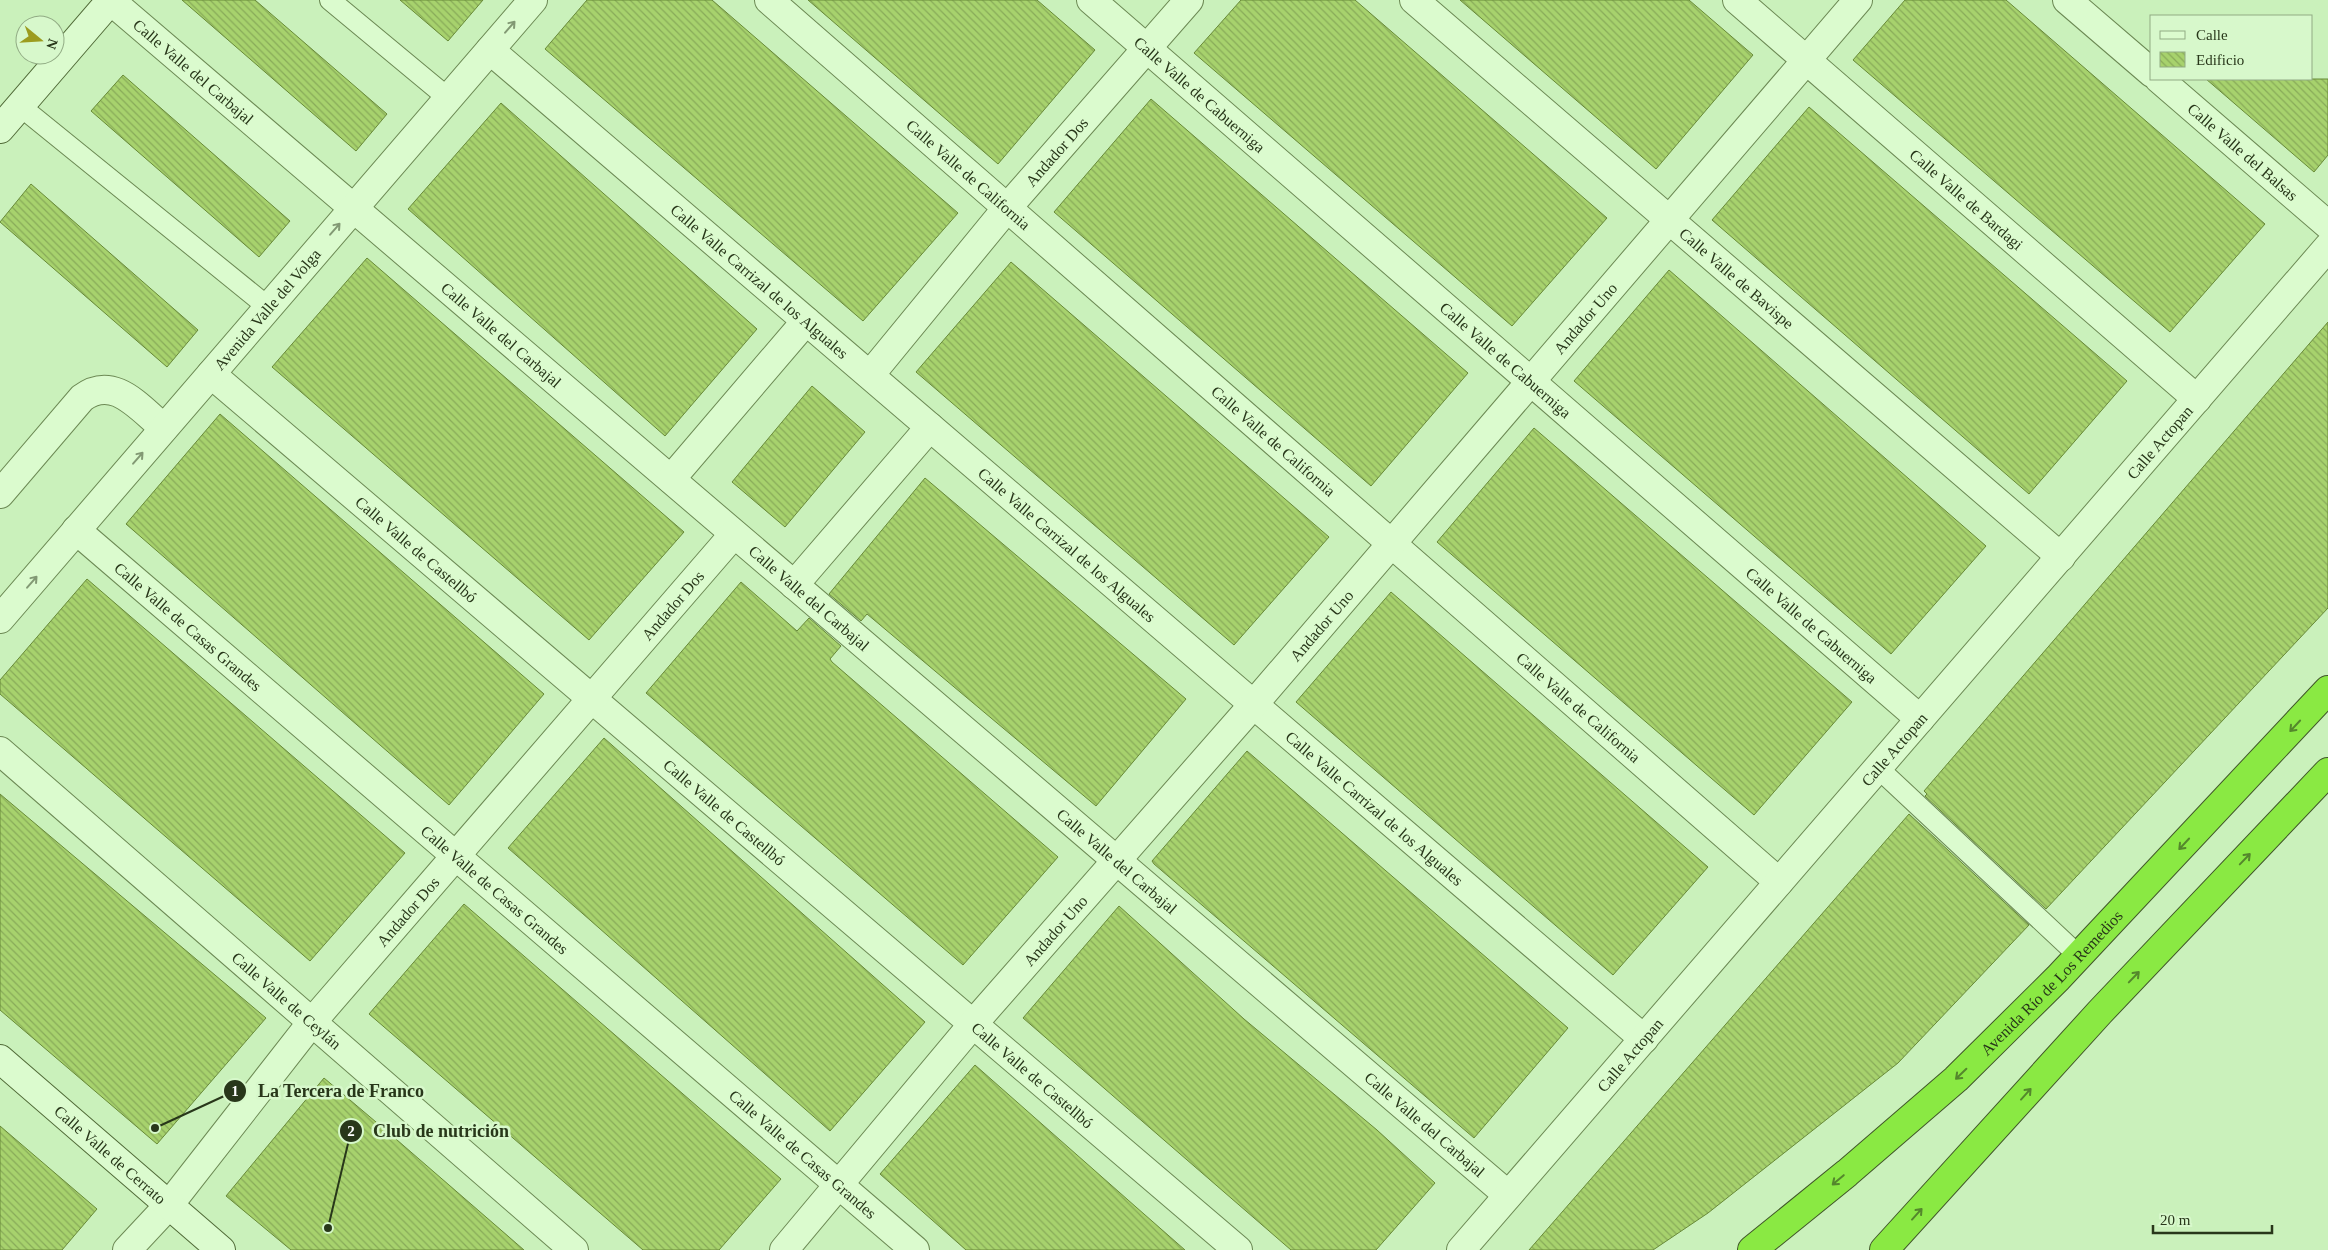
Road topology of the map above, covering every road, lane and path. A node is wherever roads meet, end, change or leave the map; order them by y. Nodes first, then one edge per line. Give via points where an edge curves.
1 (111, 0) edge
2 (330, 0) edge
3 (769, 0) edge
4 (1091, 0) edge
5 (1189, 0) edge
6 (1414, 0) edge
7 (1737, 0) edge
8 (1858, 0) edge
9 (2068, 0) edge
10 (527, 2) edge
11 (1146, 48) junction
12 (490, 50) junction
13 (1806, 60) junction
14 (2150, 71) edge
15 (2159, 80) edge
16 (448, 98) junction
17 (20, 106) junction
18 (0, 129) edge
19 (354, 208) junction
20 (1007, 208) junction
21 (1669, 220) junction
22 (2328, 225) edge
23 (2328, 247) edge
24 (268, 307) junction
25 (806, 321) junction
26 (211, 374) junction
27 (870, 376) junction
28 (1531, 381) junction
29 (2198, 398) junction
30 (930, 427) junction
31 (164, 428) junction
32 (671, 479) junction
33 (0, 494) edge
34 (76, 530) junction
35 (734, 534) junction
36 (1391, 544) junction
37 (2061, 557) junction
38 (794, 585) junction
39 (0, 618) edge
40 (2328, 690) edge
41 (592, 699) junction
42 (1253, 705) junction
43 (1920, 719) junction
44 (0, 751) edge
45 (1878, 768) junction
46 (2328, 772) edge
47 (456, 856) junction
48 (1118, 862) junction
49 (1779, 882) junction
50 (2079, 956) junction
51 (312, 1022) junction
52 (973, 1024) junction
53 (1644, 1039) junction
54 (0, 1059) edge
55 (840, 1186) junction
56 (1508, 1195) junction
57 (169, 1205) junction
58 (127, 1250) edge
59 (221, 1250) edge
60 (574, 1250) edge
61 (784, 1250) edge
62 (915, 1250) edge
63 (1238, 1250) edge
64 (1461, 1250) edge
65 (1752, 1250) edge
66 (1884, 1250) edge

1 - 17 street
1 - 19 street, Calle Valle del Carbajal
2 - 16 lane
3 - 20 street, Calle Valle de California
4 - 11 street, Calle Valle de Cabuerniga
5 - 11 street, Andador Dos
6 - 21 street, Calle Valle de Bavispe
7 - 13 street, Calle Valle de Bardagi
8 - 13 street, Andador Uno
9 - 14 street
12 -> 10 street, Avenida Valle del Volga
11 - 20 street, Andador Dos
11 - 28 street, Calle Valle de Cabuerniga
12 - 16 street, Avenida Valle del Volga
12 - 25 street, Calle Valle Carrizal de los Alguales
13 - 21 street, Andador Uno
13 - 29 street, Calle Valle de Bardagi
15 - 22 street, Calle Valle del Balsas
16 - 19 street, Avenida Valle del Volga
17 - 18 street
17 - 24 lane
24 -> 19 street, Avenida Valle del Volga
19 - 32 street, Calle Valle del Carbajal
20 - 27 street, Andador Dos
20 - 36 street, Calle Valle de California
21 - 28 street, Andador Uno
21 - 37 street, Calle Valle de Bavispe
23 - 29 street, Calle Actopan
24 - 26 street, Avenida Valle del Volga
25 - 27 street, Calle Valle Carrizal de los Alguales
25 - 32 street
26 - 31 street, Avenida Valle del Volga
26 - 41 street, Calle Valle de Castellbó
27 - 30 street, Calle Valle Carrizal de los Alguales
28 - 36 street, Andador Uno
28 - 43 street, Calle Valle de Cabuerniga
29 - 37 street, Calle Actopan
30 - 38 street
30 - 42 street, Calle Valle Carrizal de los Alguales
31 - 33 street via 113,390 102,388 91,392 82,398
34 -> 31 street, Avenida Valle del Volga
32 - 35 street, Calle Valle del Carbajal
39 -> 34 street, Avenida Valle del Volga
34 - 47 street, Calle Valle de Casas Grandes
35 - 38 street, Calle Valle del Carbajal
35 - 41 street, Andador Dos
36 - 42 street, Andador Uno
36 - 49 street, Calle Valle de California
37 - 43 street, Calle Actopan
38 - 48 street, Calle Valle del Carbajal
40 -> 50 highway, Avenida Río de Los Remedios
41 - 47 street, Andador Dos
41 - 52 street, Calle Valle de Castellbó
42 - 48 street, Andador Uno
42 - 53 street, Calle Valle Carrizal de los Alguales
43 - 45 street, Calle Actopan
44 - 51 street, Calle Valle de Ceylán
45 - 49 street, Calle Actopan
45 - 50 lane
66 -> 46 highway via 2100,1012
47 - 51 street, Andador Dos
47 - 55 street, Calle Valle de Casas Grandes
48 - 52 street, Andador Uno
48 - 56 street, Calle Valle del Carbajal
49 - 53 street, Calle Actopan
50 -> 65 highway, Avenida Río de Los Remedios via 1956,1079 1848,1173
51 - 57 street, Andador Dos
51 - 60 street, Calle Valle de Ceylán
52 - 55 street, Andador Uno
52 - 63 street, Calle Valle de Castellbó
53 - 56 street, Calle Actopan
54 - 57 street, Calle Valle de Cerrato
55 - 61 street, Andador Uno
55 - 62 street, Calle Valle de Casas Grandes
56 - 64 street, Calle Actopan
57 - 58 street, Andador Dos
57 - 59 street, Calle Valle de Cerrato

